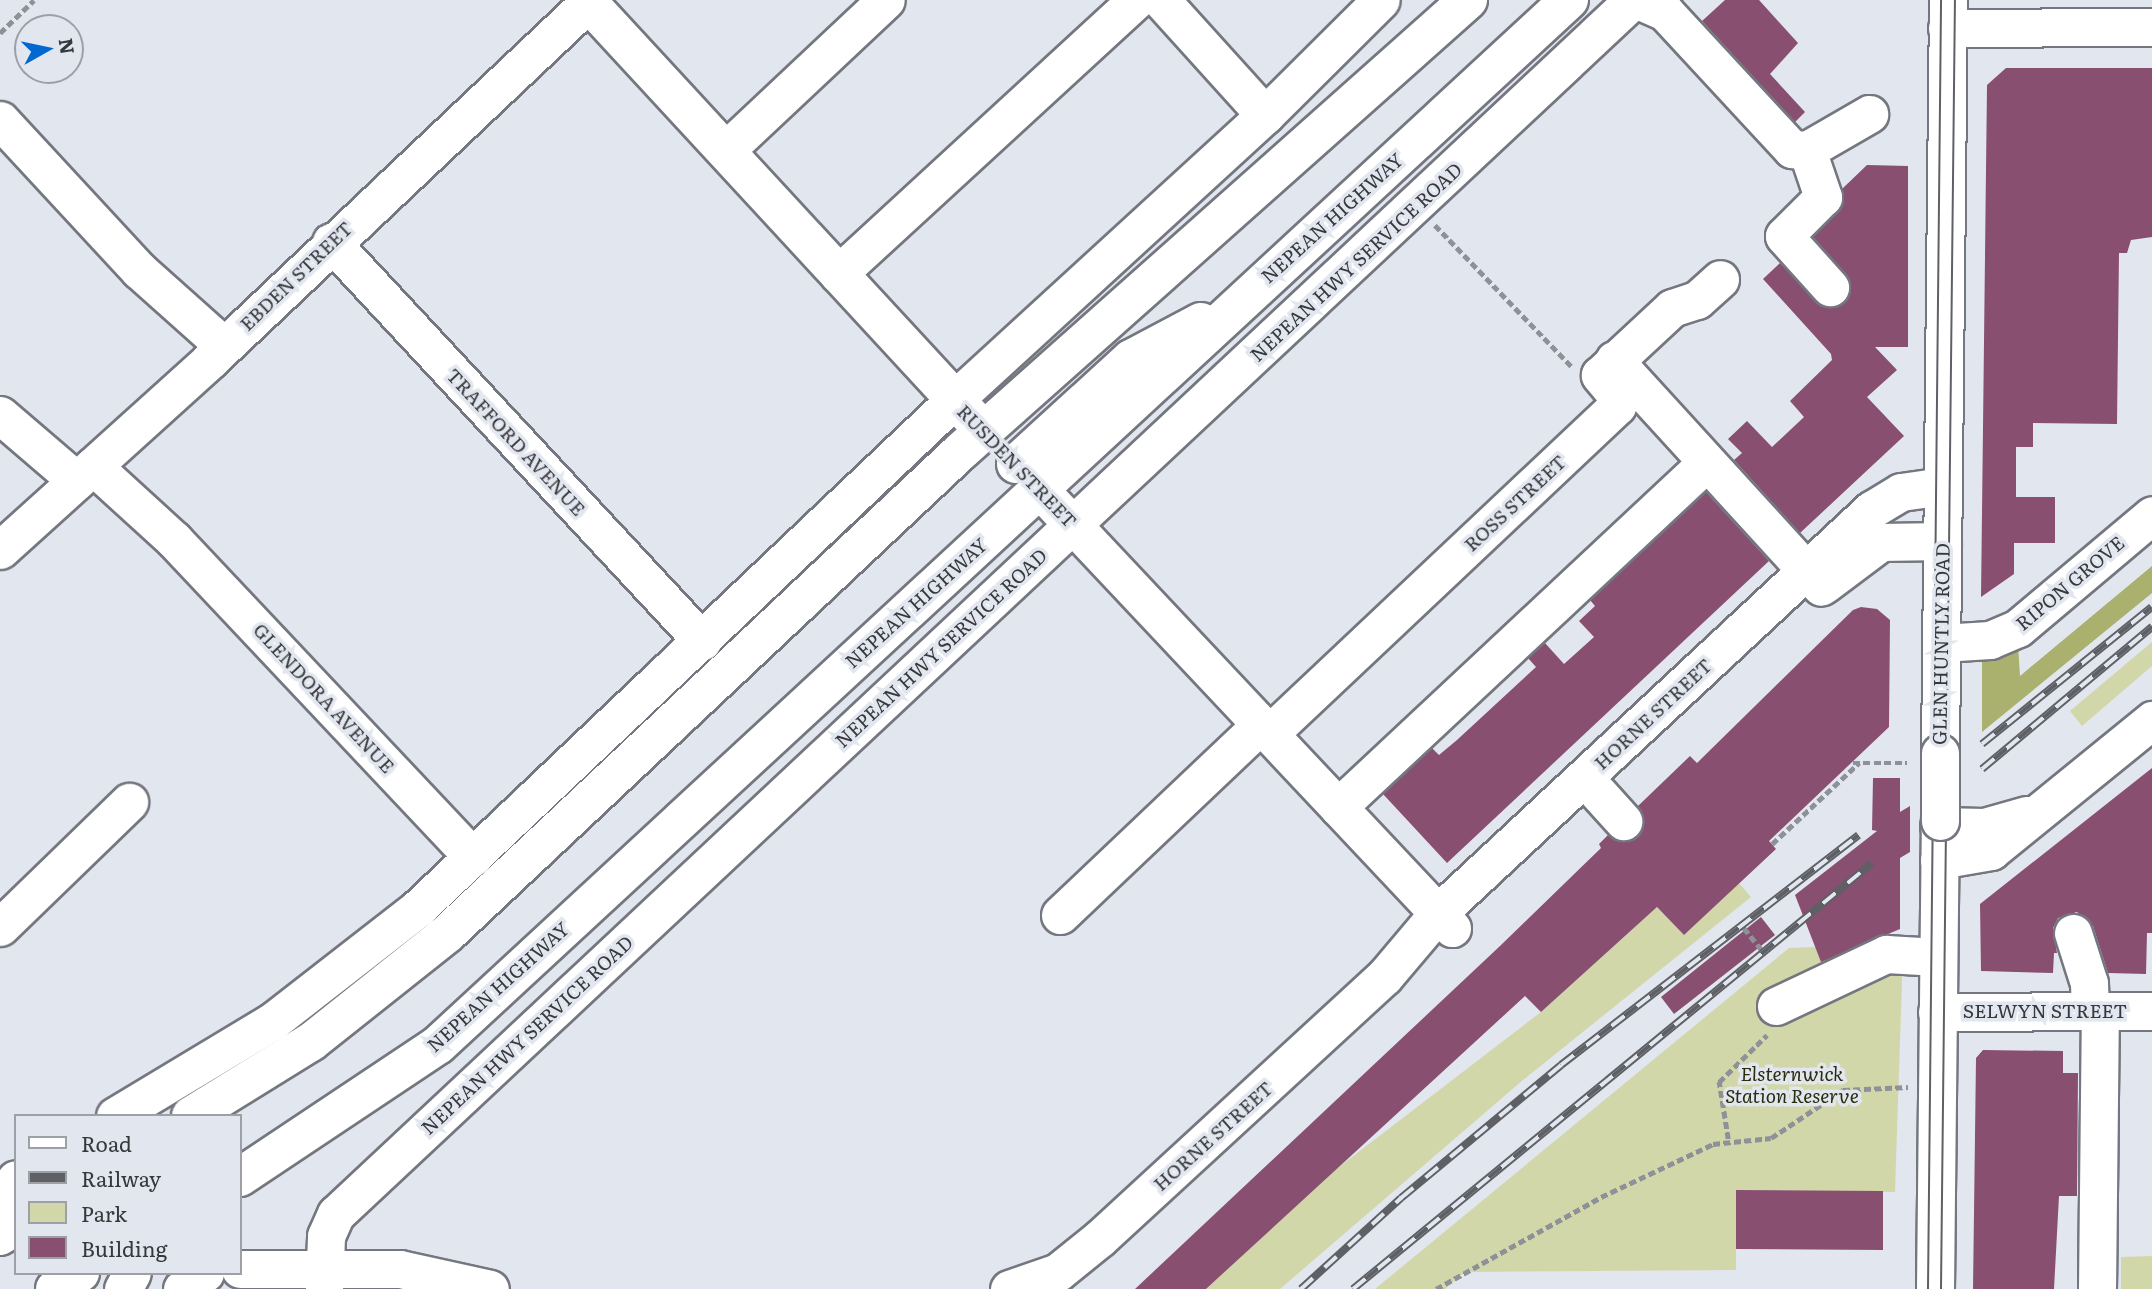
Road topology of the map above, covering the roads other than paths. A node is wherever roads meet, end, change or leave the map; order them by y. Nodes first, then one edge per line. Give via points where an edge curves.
1 (886, 0) edge
2 (1136, 0) edge
3 (1161, 0) edge
4 (1381, 0) edge
5 (1468, 0) edge
6 (1569, 0) edge
7 (1636, 0) edge
8 (588, 1) edge
9 (1948, 14) edge
10 (2135, 18) edge
11 (1869, 114) dead end
12 (1265, 115) junction
13 (0, 120) edge
14 (726, 150) junction
15 (1807, 150) junction
16 (331, 242) junction
17 (838, 274) junction
18 (1720, 279) dead end
19 (1829, 287) dead end
20 (217, 353) junction
21 (1607, 367) junction
22 (954, 400) junction
23 (0, 415) edge
24 (0, 421) edge
25 (984, 431) junction
26 (1706, 463) junction
27 (84, 474) junction
28 (1028, 478) junction
29 (1943, 486) junction
30 (2152, 515) edge
31 (1073, 523) junction
32 (1942, 541) junction
33 (0, 550) edge
34 (1813, 579) junction
35 (702, 641) junction
36 (1941, 643) junction
37 (2152, 720) edge
38 (1266, 729) junction
39 (1580, 800) junction
40 (129, 803) dead end
41 (1338, 807) junction
42 (1623, 821) dead end
43 (1939, 836) junction
44 (473, 857) junction
45 (1060, 915) dead end
46 (1445, 921) junction
47 (0, 927) edge
48 (2073, 933) dead end
49 (1938, 957) junction
50 (2095, 1011) junction
51 (2152, 1011) edge
52 (1937, 1012) junction
53 (1777, 1018) road end
54 (118, 1114) edge
55 (194, 1114) edge
56 (242, 1176) edge
57 (14, 1182) edge
58 (0, 1200) edge
59 (242, 1269) edge
60 (77, 1275) edge
61 (202, 1275) edge
62 (324, 1279) edge
63 (1021, 1285) edge
64 (55, 1289) edge
65 (182, 1289) edge
66 (490, 1289) edge
67 (1935, 1289) edge
68 (2097, 1289) edge

1 - 14 street
2 - 17 street
3 - 12 street
4 - 12 street
5 - 25 main road
6 - 28 main road, NEPEAN HIGHWAY via 1229,310 1131,359
7 - 15 street via 1665,12 1791,149
7 - 31 street, NEPEAN HWY SERVICE ROAD
8 - 14 main road, RUSDEN STREET
8 - 16 street, EBDEN STREET
9 - 10 street
9 - 29 street, GLEN HUNTLY ROAD
11 - 15 street
12 - 22 street
13 - 20 street
14 - 17 main road, RUSDEN STREET
15 - 19 street via 1823,197 1784,236
16 - 20 street, EBDEN STREET
16 - 35 street, TRAFFORD AVENUE
17 - 22 main road, RUSDEN STREET
18 - 21 street via 1694,302 1672,308
20 - 27 street, EBDEN STREET
21 - 26 street
21 - 38 street, ROSS STREET via 1619,398 1617,406
22 - 25 main road, RUSDEN STREET
22 - 35 street
23 - 27 street
24 - 27 street
25 - 28 main road, RUSDEN STREET
25 - 55 main road via 503,885 395,979 311,1042
26 - 34 street
26 - 41 street
27 - 33 street, EBDEN STREET
27 - 44 street, GLENDORA AVENUE via 174,540
28 - 31 street, RUSDEN STREET
28 - 56 main road, NEPEAN HIGHWAY via 762,742 438,1045
29 - 32 street, GLEN HUNTLY ROAD
29 - 34 street, HORNE STREET via 1916,487 1889,498
30 - 36 street, RIPON GROVE via 2018,628 1990,640
31 - 38 street, RUSDEN STREET
31 - 62 street, NEPEAN HWY SERVICE ROAD via 336,1214 326,1236
32 - 34 street, HORNE STREET via 1881,542
32 - 36 street, GLEN HUNTLY ROAD
34 - 39 street, HORNE STREET
35 - 44 street
36 - 43 street, GLEN HUNTLY ROAD, bridge
37 - 43 street via 2037,811
38 - 41 street, RUSDEN STREET
38 - 45 street
39 - 42 street
39 - 46 street, HORNE STREET
40 - 47 street
41 - 46 street, RUSDEN STREET
43 - 49 street, GLEN HUNTLY ROAD
44 - 54 street via 331,979 273,1021
46 - 63 street, HORNE STREET via 1073,1262
48 - 50 street
49 - 52 street, GLEN HUNTLY ROAD
49 - 53 street via 1886,954
50 - 51 street, SELWYN STREET
50 - 52 street, SELWYN STREET
50 - 68 street
52 - 67 street, GLEN HUNTLY ROAD
57 - 58 street
59 - 62 street
60 - 64 main road
61 - 65 street
62 - 66 street via 400,1269

